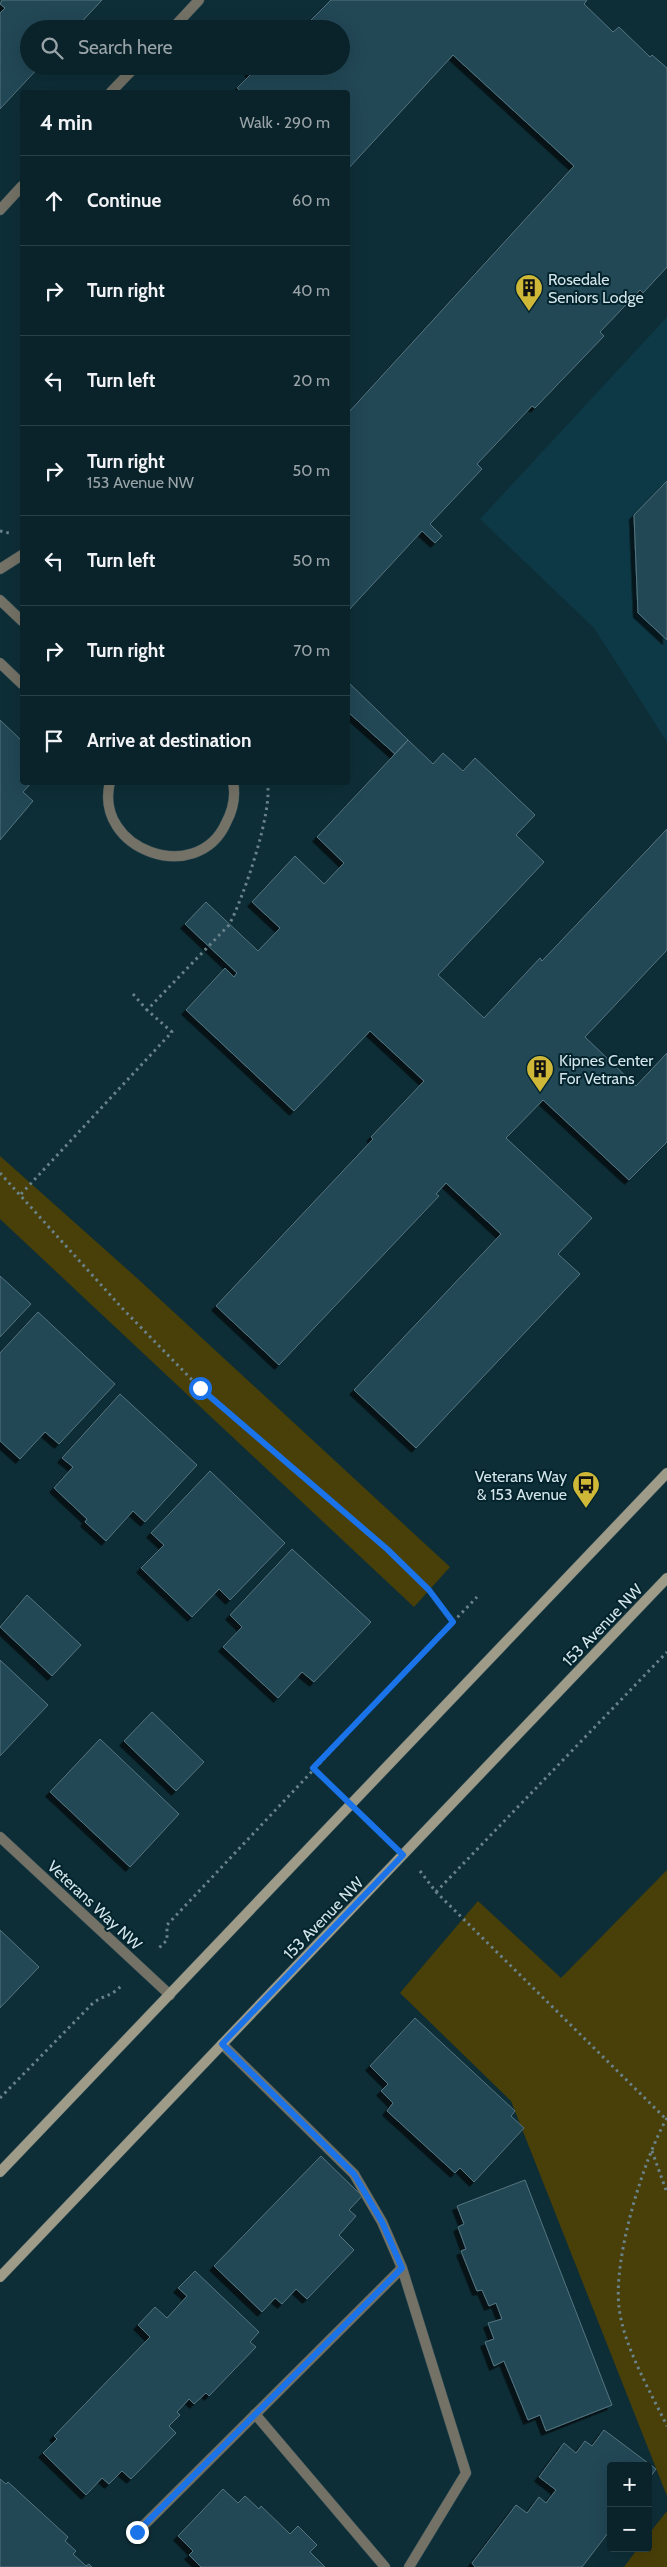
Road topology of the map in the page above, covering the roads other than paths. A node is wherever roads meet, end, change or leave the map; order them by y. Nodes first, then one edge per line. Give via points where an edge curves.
1 (199, 0) edge
2 (180, 20) edge
3 (127, 75) edge
4 (113, 90) edge
5 (20, 188) edge
6 (0, 210) edge
7 (20, 556) edge
8 (0, 569) edge
9 (0, 600) edge
10 (20, 619) edge
11 (0, 664) edge
12 (20, 682) edge
13 (110, 785) edge
14 (234, 785) edge
15 (667, 1474) edge
16 (667, 1578) edge
17 (0, 1837) edge
18 (170, 1995) junction
19 (222, 2044) junction
20 (0, 2172) edge
21 (402, 2268) junction
22 (0, 2277) edge
23 (255, 2414) junction
24 (137, 2532) dead end
25 (384, 2567) edge
26 (409, 2567) edge

1 - 2 street
3 - 4 street
5 - 6 street
7 - 8 street
9 - 10 street
11 - 12 street
13 - 14 street via 114,820 123,834 138,847 156,855 175,857 202,849 224,830 232,812
15 - 18 main road
16 - 19 main road, 153 Avenue NW
17 - 18 street, Veterans Way NW
18 - 20 main road
19 - 21 street via 354,2174 382,2222
19 - 22 main road, 153 Avenue NW
21 - 23 street
21 - 26 street via 466,2473
23 - 24 street
23 - 25 street

